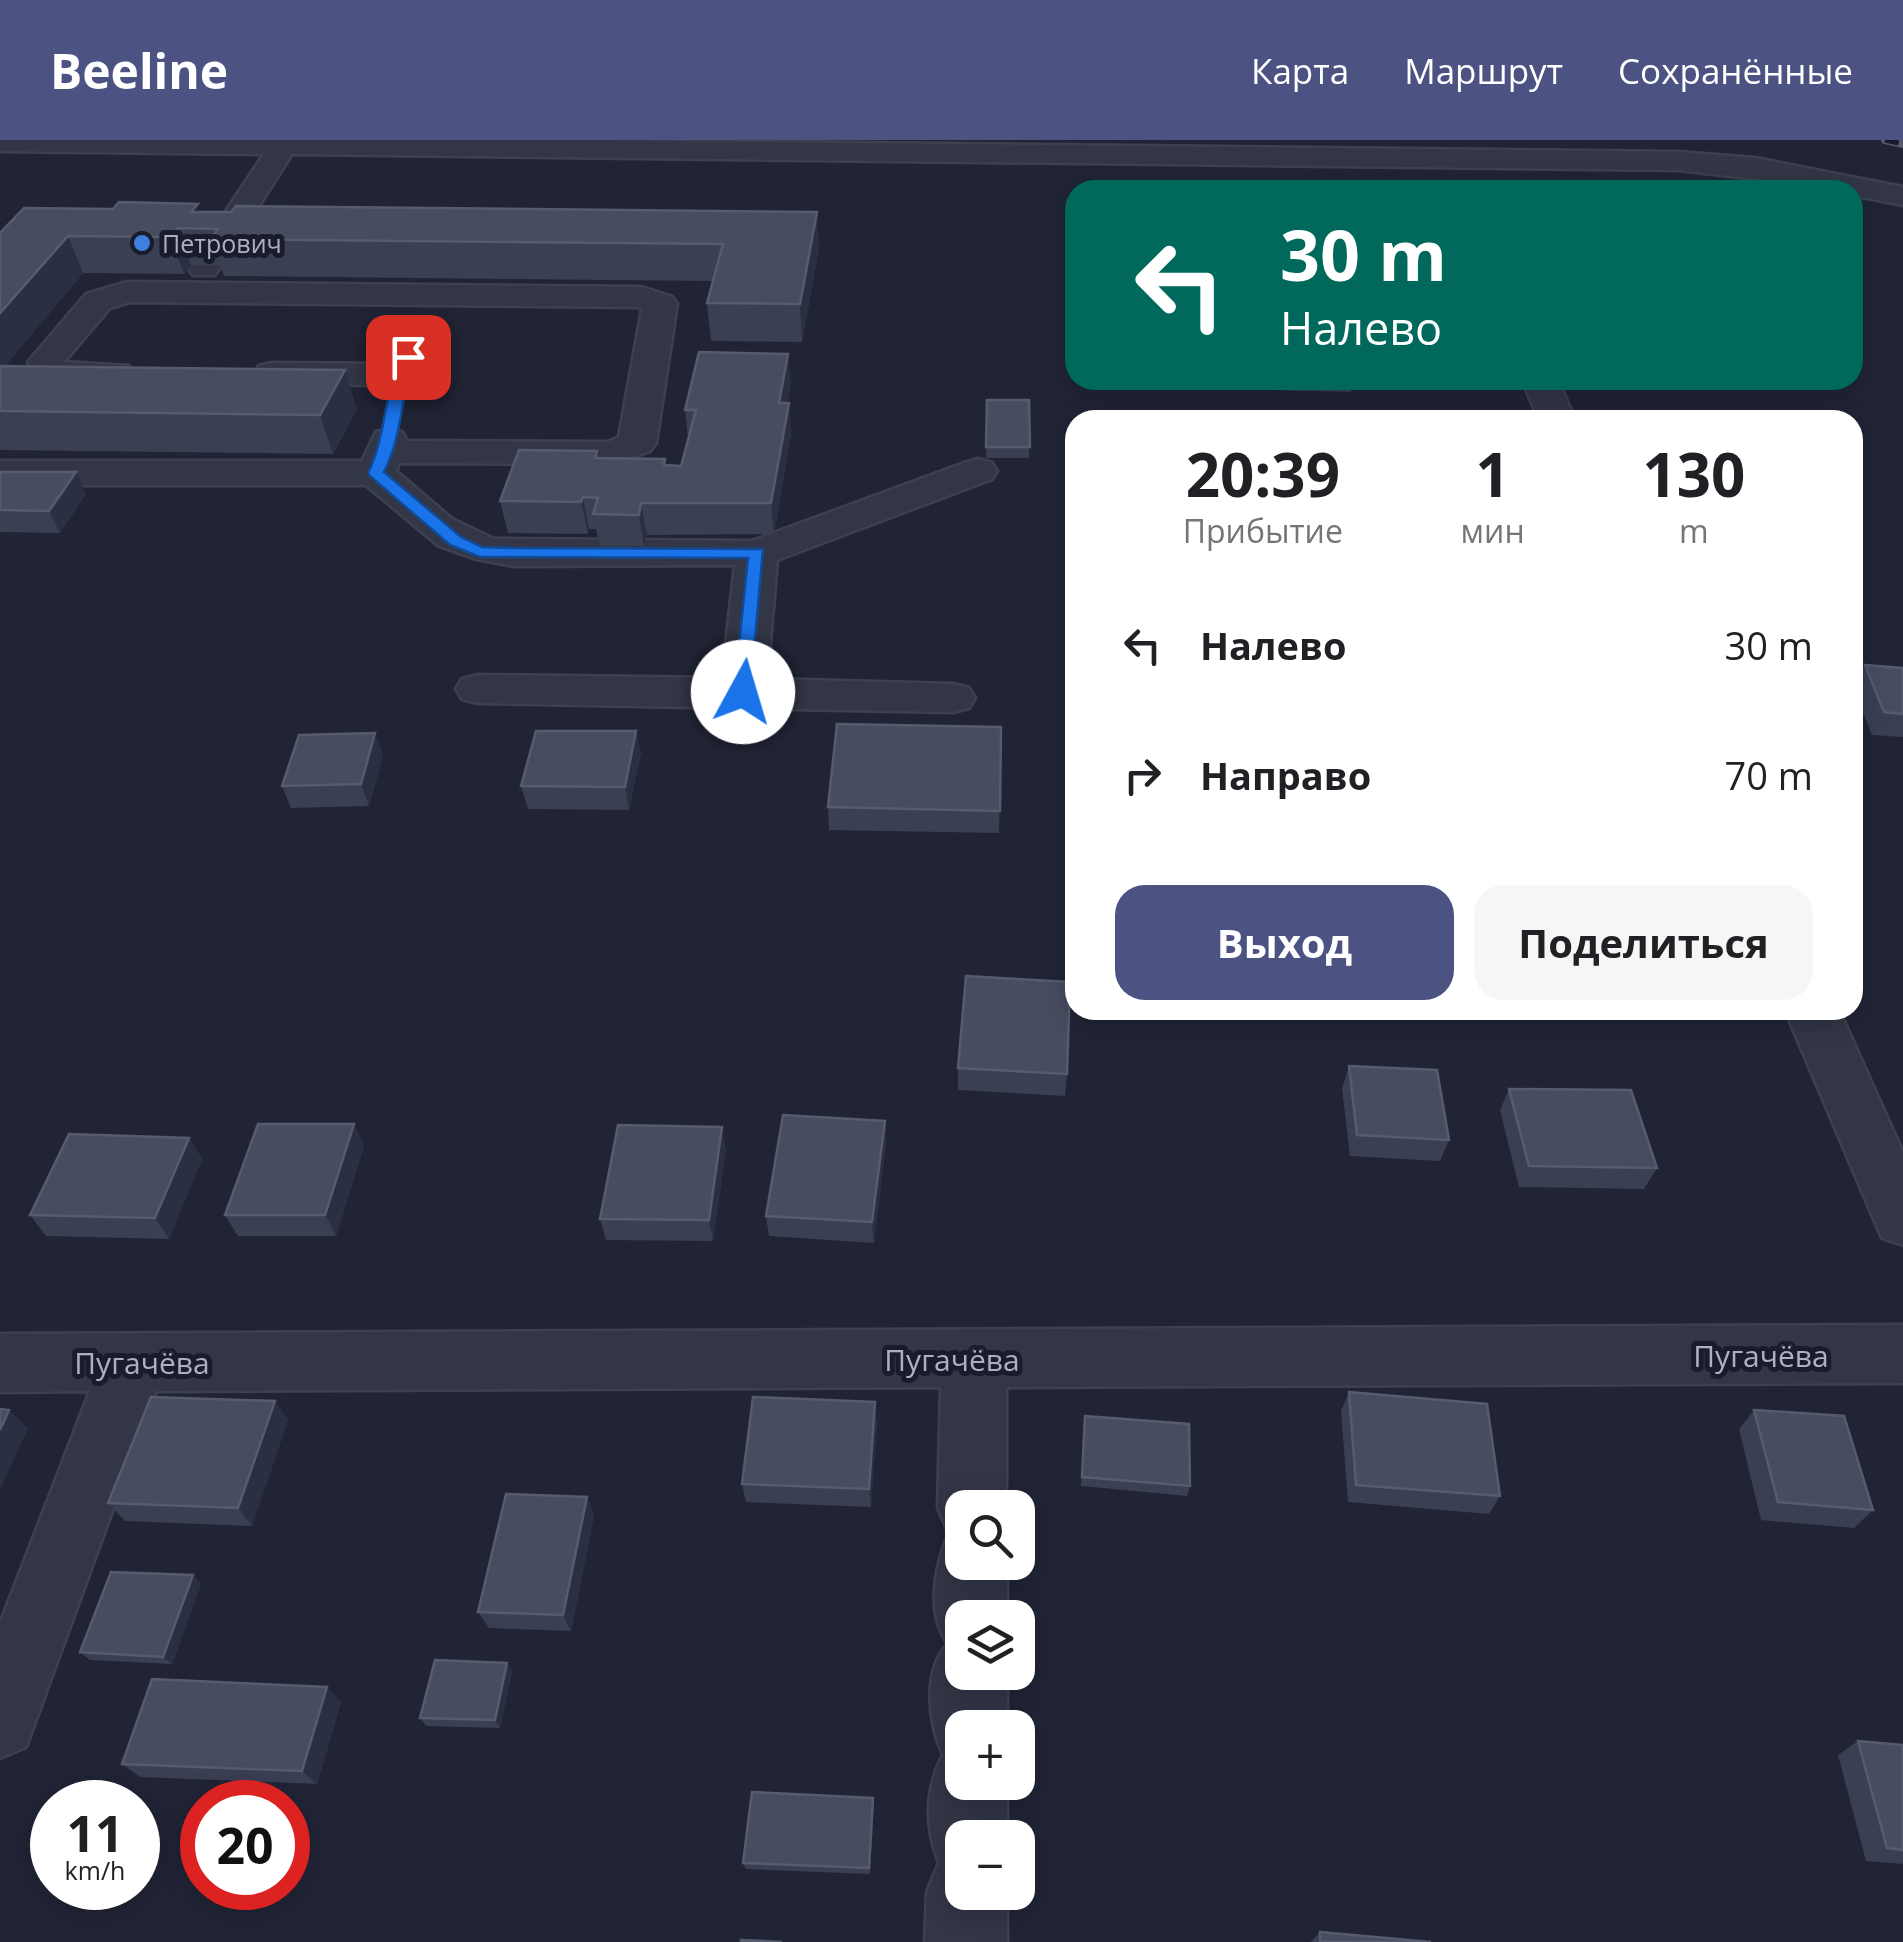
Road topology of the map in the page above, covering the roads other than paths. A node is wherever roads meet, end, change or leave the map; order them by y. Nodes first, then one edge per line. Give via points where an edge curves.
1 (1616, 140) edge
2 (0, 142) edge
3 (285, 144) junction
4 (1443, 156) junction
5 (1554, 158) junction
6 (1454, 180) edge
7 (1821, 180) edge
8 (1863, 188) edge
9 (1903, 196) edge
10 (188, 292) junction
11 (153, 374) edge
12 (229, 374) edge
13 (381, 462) junction
14 (978, 471) dead end
15 (0, 473) edge
16 (757, 553) junction
17 (478, 689) dead end
18 (743, 692) junction
19 (953, 698) dead end
20 (1816, 1020) edge
21 (1903, 1220) edge
22 (1903, 1354) edge
23 (974, 1359) junction
24 (134, 1362) junction
25 (0, 1363) edge
26 (972, 1490) edge
27 (0, 1721) edge
28 (967, 1910) edge
29 (966, 1942) edge

1 - 5 street
2 - 3 street
3 - 4 street
3 - 10 street
4 - 5 street
4 - 6 street
5 - 7 street via 1755,167
8 - 9 street
10 - 11 street via 127,292 98,301 46,362 58,374
10 - 13 street via 641,297 660,304 637,443 630,449
12 - 13 street via 405,366
13 - 15 street
13 - 16 street via 456,541 480,552
14 - 16 street
16 - 18 street
17 - 18 street
18 - 19 street
20 - 21 street
22 - 23 street, Пугачёва
23 - 24 street, Пугачёва
23 - 26 street
24 - 25 street, Пугачёва
24 - 27 street
28 - 29 street

